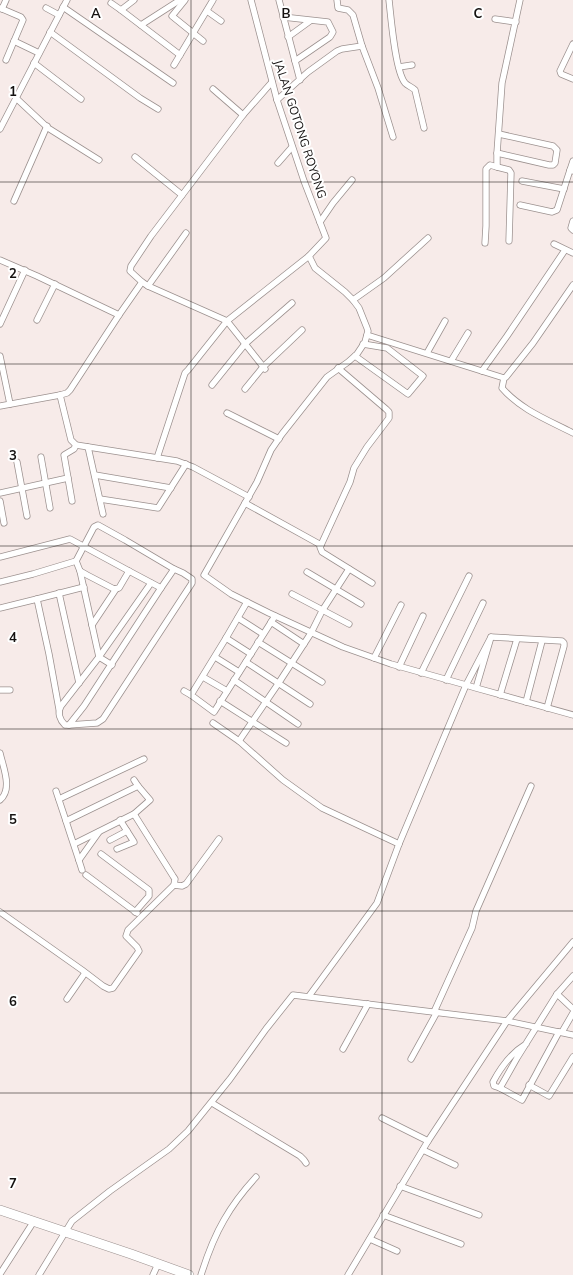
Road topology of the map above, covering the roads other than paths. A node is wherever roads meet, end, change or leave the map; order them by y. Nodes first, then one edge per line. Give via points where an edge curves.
1 (6, 0) edge
2 (67, 0) edge
3 (134, 0) edge
4 (180, 0) edge
5 (185, 0) edge
6 (213, 0) edge
7 (251, 0) edge
8 (279, 0) edge
9 (337, 0) edge
10 (389, 0) edge
11 (520, 0) edge
12 (112, 3) dead end
13 (63, 7) junction
14 (1, 8) edge
15 (46, 8) dead end
16 (121, 10) junction
17 (164, 10) junction
18 (207, 11) junction
19 (59, 15) junction
20 (172, 16) junction
21 (283, 17) junction
22 (495, 19) dead end
23 (310, 20) junction
24 (221, 21) dead end
25 (516, 22) junction
26 (141, 25) junction
27 (50, 32) junction
28 (193, 34) junction
29 (288, 37) junction
30 (203, 41) dead end
31 (14, 42) junction
32 (573, 44) edge
33 (362, 46) junction
34 (39, 53) junction
35 (180, 55) junction
36 (6, 60) dead end
37 (295, 61) junction
38 (34, 63) junction
39 (174, 65) dead end
40 (412, 65) dead end
41 (399, 67) junction
42 (573, 79) edge
43 (300, 80) junction
44 (272, 82) junction
45 (173, 83) dead end
46 (212, 89) dead end
47 (16, 98) junction
48 (81, 99) dead end
49 (277, 100) junction
50 (158, 109) dead end
51 (242, 115) junction
52 (47, 126) junction
53 (0, 128) edge
54 (424, 128) dead end
55 (499, 134) junction
56 (392, 137) dead end
57 (292, 147) junction
58 (497, 153) junction
59 (135, 157) dead end
60 (99, 160) dead end
61 (573, 161) edge
62 (278, 163) dead end
63 (497, 167) junction
64 (572, 171) edge
65 (352, 180) dead end
66 (522, 181) dead end
67 (564, 189) junction
68 (182, 195) junction
69 (14, 201) dead end
70 (520, 205) dead end
71 (573, 221) edge
72 (320, 222) junction
73 (573, 230) edge
74 (186, 233) dead end
75 (428, 238) dead end
76 (509, 241) dead end
77 (485, 243) dead end
78 (554, 244) dead end
79 (565, 250) junction
80 (573, 253) edge
81 (309, 256) junction
82 (0, 260) edge
83 (25, 270) junction
84 (142, 282) junction
85 (55, 284) junction
86 (573, 285) edge
87 (148, 286) junction
88 (353, 300) junction
89 (292, 303) dead end
90 (119, 315) junction
91 (37, 320) dead end
92 (227, 321) junction
93 (445, 321) dead end
94 (0, 324) edge
95 (302, 330) dead end
96 (468, 333) dead end
97 (367, 334) junction
98 (245, 344) junction
99 (364, 344) junction
100 (427, 354) junction
101 (0, 356) edge
102 (355, 356) junction
103 (451, 361) junction
104 (264, 368) junction
105 (338, 368) junction
106 (482, 371) junction
107 (504, 378) junction
108 (212, 385) dead end
109 (245, 389) dead end
110 (60, 395) junction
111 (10, 404) junction
112 (0, 406) edge
113 (228, 413) dead end
114 (573, 433) edge
115 (279, 439) junction
116 (76, 445) junction
117 (88, 448) junction
118 (41, 457) dead end
119 (157, 458) junction
120 (17, 462) dead end
121 (186, 464) junction
122 (95, 475) junction
123 (68, 478) junction
124 (46, 483) junction
125 (22, 488) junction
126 (171, 488) junction
127 (0, 493) edge
128 (249, 497) junction
129 (100, 499) junction
130 (0, 501) edge
131 (72, 501) dead end
132 (245, 504) junction
133 (50, 508) dead end
134 (103, 514) dead end
135 (27, 516) dead end
136 (4, 523) dead end
137 (321, 545) junction
138 (84, 547) junction
139 (0, 557) edge
140 (76, 561) junction
141 (348, 569) junction
142 (174, 570) junction
143 (80, 571) junction
144 (129, 571) junction
145 (307, 572) dead end
146 (469, 576) dead end
147 (0, 582) edge
148 (151, 583) junction
149 (372, 584) dead end
150 (84, 587) junction
151 (161, 588) junction
152 (116, 589) junction
153 (336, 589) junction
154 (59, 593) junction
155 (292, 594) dead end
156 (37, 599) junction
157 (247, 602) junction
158 (483, 603) dead end
159 (361, 604) dead end
160 (401, 604) dead end
161 (0, 608) edge
162 (322, 611) junction
163 (275, 616) junction
164 (423, 616) dead end
165 (238, 618) junction
166 (271, 622) junction
167 (349, 624) dead end
168 (92, 625) junction
169 (311, 633) junction
170 (263, 634) junction
171 (491, 637) junction
172 (226, 638) junction
173 (517, 640) junction
174 (542, 641) junction
175 (258, 642) junction
176 (304, 644) junction
177 (251, 654) junction
178 (99, 657) junction
179 (215, 657) junction
180 (374, 658) junction
181 (246, 662) junction
182 (292, 663) junction
183 (112, 665) junction
184 (400, 667) junction
185 (239, 672) junction
186 (421, 673) junction
187 (203, 676) junction
188 (234, 680) junction
189 (446, 680) junction
190 (322, 682) dead end
191 (79, 683) junction
192 (278, 684) junction
193 (466, 685) junction
194 (476, 688) junction
195 (0, 690) edge
196 (10, 690) dead end
197 (184, 691) dead end
198 (227, 691) junction
199 (191, 695) junction
200 (500, 695) junction
201 (220, 701) junction
202 (265, 702) junction
203 (526, 702) junction
204 (310, 704) dead end
205 (547, 708) junction
206 (59, 709) junction
207 (573, 715) edge
208 (252, 721) junction
209 (213, 723) dead end
210 (298, 724) dead end
211 (69, 726) junction
212 (238, 741) junction
213 (286, 743) dead end
214 (0, 753) edge
215 (144, 759) dead end
216 (134, 780) dead end
217 (138, 786) junction
218 (531, 786) dead end
219 (56, 791) dead end
220 (59, 799) junction
221 (0, 800) edge
222 (134, 814) junction
223 (120, 820) junction
224 (66, 821) junction
225 (100, 831) junction
226 (127, 831) junction
227 (219, 839) dead end
228 (110, 840) dead end
229 (74, 844) junction
230 (399, 844) junction
231 (118, 849) dead end
232 (101, 854) dead end
233 (79, 860) junction
234 (174, 885) junction
235 (0, 912) edge
236 (135, 912) junction
237 (142, 917) junction
238 (573, 942) edge
239 (85, 973) junction
240 (573, 976) edge
241 (557, 994) junction
242 (309, 996) junction
243 (67, 999) dead end
244 (368, 1004) junction
245 (573, 1009) edge
246 (436, 1012) junction
247 (573, 1013) edge
248 (506, 1021) junction
249 (537, 1026) junction
250 (561, 1032) junction
251 (573, 1035) edge
252 (526, 1044) junction
253 (343, 1049) dead end
254 (573, 1056) edge
255 (412, 1059) dead end
256 (529, 1085) junction
257 (500, 1088) junction
258 (212, 1103) junction
259 (382, 1118) dead end
260 (428, 1141) junction
261 (423, 1150) junction
262 (306, 1163) dead end
263 (455, 1165) dead end
264 (256, 1177) dead end
265 (400, 1186) junction
266 (0, 1210) edge
267 (383, 1215) junction
268 (479, 1215) dead end
269 (34, 1221) junction
270 (66, 1232) junction
271 (370, 1239) junction
272 (461, 1244) dead end
273 (397, 1251) dead end
274 (158, 1264) junction
275 (0, 1274) edge
276 (38, 1275) edge
277 (153, 1275) edge
278 (189, 1275) edge
279 (201, 1275) edge
280 (348, 1275) edge

1 - 14 street
2 - 13 street
3 - 16 street
4 - 17 street
5 - 20 street
6 - 18 street
7 - 44 street, JALAN GOTONG ROYONG
8 - 21 street
9 - 33 street via 338,8 348,10 353,15
10 - 41 street
11 - 25 street
12 - 16 street
13 - 19 street
13 - 45 street
14 - 31 street via 22,18
15 - 19 street
16 - 26 street
17 - 20 street
17 - 26 street
18 - 24 street
18 - 28 street
19 - 27 street
20 - 28 street
21 - 23 street
21 - 29 street
22 - 25 street
23 - 29 street
23 - 37 street via 329,23 333,34
25 - 55 street via 502,83
26 - 35 street
27 - 34 street
27 - 50 street
28 - 30 street
28 - 35 street
29 - 37 street
31 - 34 street
31 - 36 street
32 - 42 street via 560,71 561,74
33 - 43 street via 337,51
33 - 56 street via 378,88
34 - 38 street
35 - 39 street
37 - 43 street
38 - 47 street
38 - 48 street
40 - 41 street
41 - 54 street via 404,81 415,90
43 - 49 street
44 - 49 street, JALAN GOTONG ROYONG
44 - 51 street
46 - 51 street
47 - 52 street
47 - 53 street
49 - 57 street, JALAN GOTONG ROYONG
51 - 68 street
52 - 60 street
52 - 69 street
55 - 58 street
55 - 58 street via 553,146 556,150 555,163 549,165
57 - 62 street
57 - 72 street, JALAN GOTONG ROYONG
58 - 63 street
59 - 68 street
61 - 64 street
63 - 76 street via 511,173
63 - 77 street via 490,165 486,169
64 - 67 street
65 - 72 street
66 - 67 street
67 - 70 street via 557,210 552,212
68 - 84 street via 131,266 130,271
71 - 73 street
72 - 81 street, JALAN GOTONG ROYONG via 326,238
74 - 87 street
75 - 88 street via 384,278
78 - 79 street
79 - 80 street
79 - 106 street
81 - 88 street via 315,268
81 - 92 street
82 - 83 street
83 - 85 street
83 - 94 street
84 - 87 street
84 - 90 street
85 - 90 street
85 - 91 street
86 - 107 street via 508,376
87 - 92 street
88 - 97 street via 366,322
89 - 98 street
90 - 110 street via 70,390
92 - 98 street
92 - 119 street via 186,374
93 - 100 street
95 - 104 street
96 - 103 street
97 - 99 street
97 - 100 street
98 - 104 street
98 - 108 street
99 - 102 street
99 - 102 street via 387,348 423,376 408,394
100 - 103 street
101 - 111 street
102 - 105 street
103 - 106 street
104 - 109 street
105 - 115 street via 310,396
105 - 137 street via 389,412 388,418 354,468
106 - 107 street
107 - 114 street via 502,388 511,397 534,414
110 - 111 street
110 - 116 street via 71,440
111 - 112 street
113 - 115 street
115 - 128 street via 271,450
116 - 117 street
116 - 123 street via 64,455
117 - 119 street
117 - 122 street
118 - 124 street
119 - 121 street via 177,460
120 - 125 street
121 - 126 street
121 - 128 street
122 - 126 street
122 - 129 street
123 - 124 street
123 - 131 street
124 - 125 street
124 - 133 street
125 - 127 street
125 - 135 street
126 - 129 street via 160,507 156,508
128 - 132 street
129 - 134 street
130 - 136 street
132 - 137 street
132 - 157 street via 204,575
137 - 141 street via 322,552
138 - 139 street via 68,539
138 - 140 street
138 - 142 street via 94,527 101,525
138 - 144 street
140 - 143 street
140 - 147 street
141 - 149 street
141 - 153 street
142 - 151 street
142 - 211 street via 193,581 103,719 97,723
143 - 150 street
143 - 152 street via 111,589
144 - 148 street
144 - 152 street
145 - 153 street
146 - 186 street
148 - 151 street
148 - 178 street
150 - 154 street
150 - 168 street
151 - 183 street
152 - 168 street
153 - 159 street
153 - 162 street
154 - 156 street
154 - 191 street
155 - 162 street
156 - 161 street
156 - 206 street
157 - 163 street
157 - 165 street
158 - 189 street
160 - 180 street
162 - 167 street
162 - 169 street
163 - 166 street
163 - 169 street
164 - 184 street
165 - 170 street
165 - 172 street
166 - 170 street
166 - 176 street
168 - 178 street
169 - 176 street
169 - 180 street
170 - 175 street
171 - 173 street
171 - 193 street
171 - 194 street
172 - 177 street
172 - 179 street
173 - 174 street
173 - 200 street
174 - 203 street
174 - 205 street via 564,643
175 - 177 street
175 - 182 street
176 - 182 street
177 - 181 street
178 - 183 street
178 - 191 street
179 - 185 street
179 - 187 street
180 - 184 street
181 - 185 street
181 - 192 street
182 - 190 street
182 - 192 street
183 - 211 street
184 - 186 street
185 - 188 street
186 - 189 street
187 - 198 street
187 - 199 street
188 - 198 street
188 - 202 street
189 - 193 street
191 - 206 street
192 - 202 street
192 - 204 street
193 - 194 street
193 - 230 street
194 - 200 street
195 - 196 street
197 - 199 street
198 - 201 street
199 - 201 street via 214,712
200 - 203 street
201 - 208 street
202 - 208 street
202 - 210 street
203 - 205 street
205 - 207 street
206 - 211 street via 62,721
208 - 212 street
208 - 213 street
209 - 212 street
212 - 230 street via 283,780 322,808
214 - 221 street via 7,786
215 - 220 street
216 - 217 street
217 - 222 street via 150,800
217 - 224 street
218 - 246 street via 478,906 472,928
219 - 220 street
220 - 224 street
222 - 223 street
222 - 234 street via 175,879
223 - 225 street
223 - 226 street
224 - 229 street
225 - 229 street
225 - 233 street
226 - 228 street
226 - 231 street via 134,842
227 - 234 street via 186,884
229 - 233 street
230 - 242 street via 377,903
232 - 236 street via 148,889 149,896
233 - 236 street via 84,872
234 - 237 street
235 - 239 street
236 - 237 street
237 - 239 street via 128,930 126,936 138,948 138,954 113,988 106,989
238 - 248 street
239 - 243 street
240 - 241 street
241 - 245 street
241 - 249 street
242 - 244 street
242 - 258 street via 293,995 290,998
244 - 246 street
244 - 253 street
246 - 248 street
246 - 255 street
247 - 250 street
248 - 249 street
248 - 260 street
249 - 250 street
249 - 252 street
250 - 251 street
250 - 256 street
252 - 257 street
252 - 257 street via 502,1067 493,1084
254 - 256 street via 549,1096
256 - 257 street via 522,1100
258 - 262 street via 300,1156
258 - 270 street via 178,1141 72,1221
259 - 260 street
260 - 261 street
261 - 263 street
261 - 265 street
264 - 279 street via 224,1220
265 - 267 street
265 - 268 street
266 - 269 highway
267 - 271 street
267 - 272 street
269 - 270 highway
269 - 275 street
270 - 274 highway
270 - 276 street
271 - 273 street
271 - 280 street
274 - 277 street
274 - 278 highway

